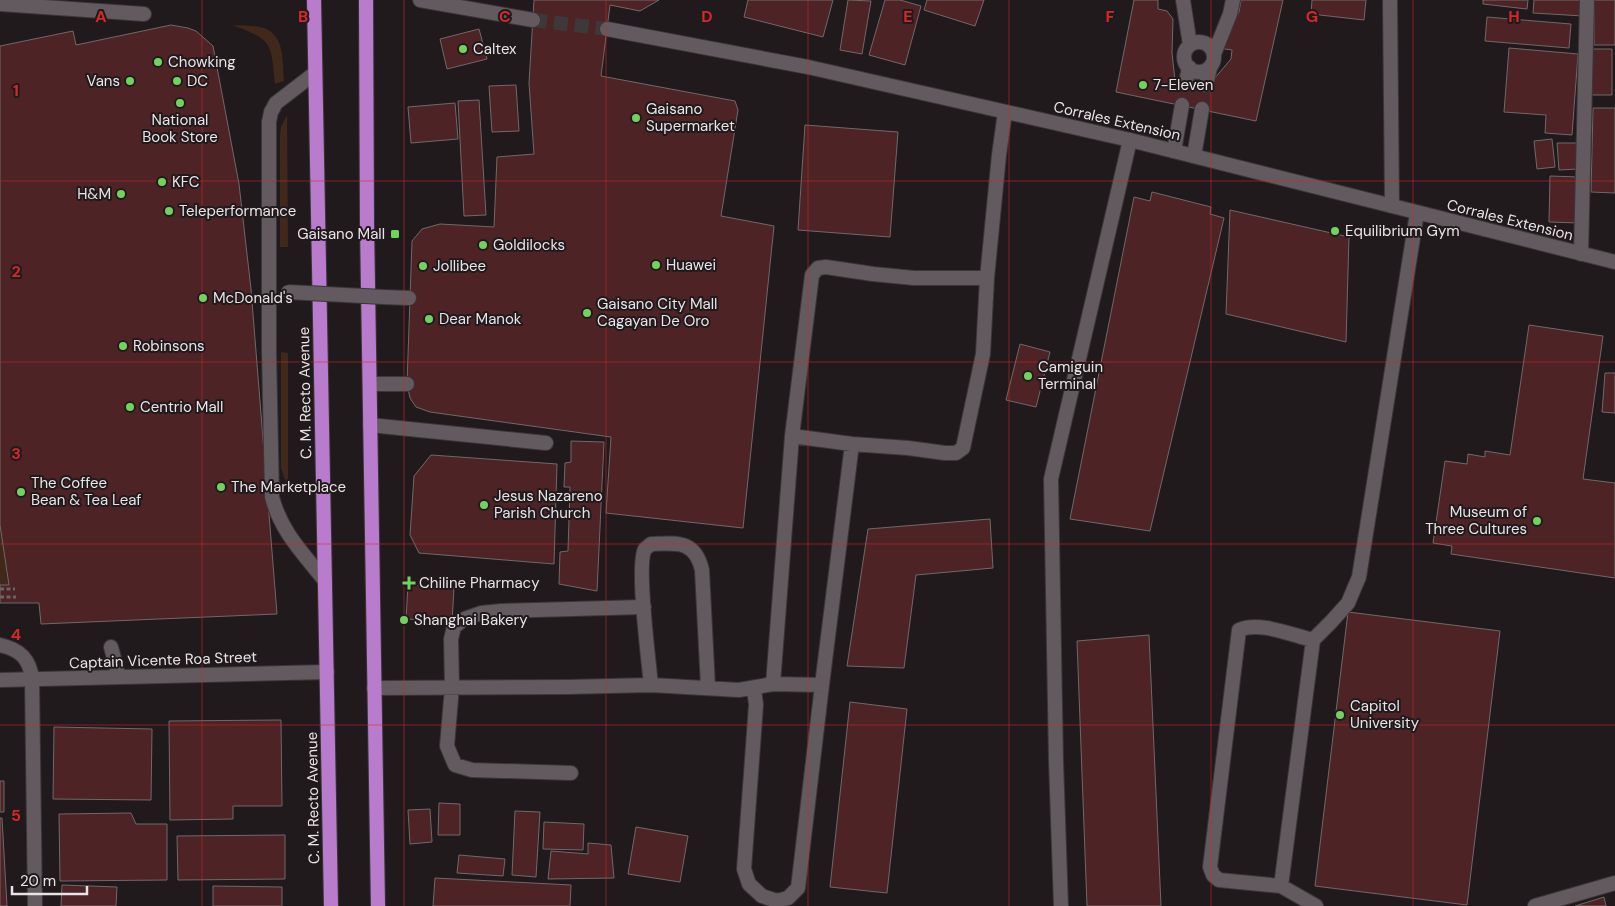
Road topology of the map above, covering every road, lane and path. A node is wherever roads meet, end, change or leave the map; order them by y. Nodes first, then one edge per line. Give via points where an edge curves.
1 (9, 0) edge
2 (314, 0) edge
3 (366, 0) edge
4 (420, 0) edge
5 (1182, 0) edge
6 (1233, 0) edge
7 (1390, 0) edge
8 (1587, 0) edge
9 (0, 4) edge
10 (144, 14) dead end
11 (533, 20) tunnel mouth
12 (607, 29) tunnel mouth
13 (1190, 45) junction
14 (1214, 54) junction
15 (1189, 67) junction
16 (1210, 68) junction
17 (316, 74) junction
18 (1186, 82) dead end
19 (1206, 85) dead end
20 (1182, 105) dead end
21 (1202, 109) dead end
22 (1006, 112) junction
23 (1130, 140) junction
24 (1174, 152) junction
25 (1194, 156) junction
26 (1392, 206) junction
27 (1417, 213) junction
28 (1581, 254) junction
29 (1615, 262) edge
30 (987, 278) junction
31 (288, 292) dead end
32 (409, 298) dead end
33 (370, 384) junction
34 (407, 384) dead end
35 (370, 425) junction
36 (792, 436) junction
37 (546, 444) dead end
38 (852, 444) junction
39 (325, 581) junction
40 (0, 589) edge
41 (15, 589) dead end
42 (0, 597) edge
43 (16, 597) dead end
44 (644, 607) junction
45 (1313, 640) junction
46 (0, 645) edge
47 (111, 647) dead end
48 (327, 672) junction
49 (119, 678) junction
50 (0, 680) edge
51 (32, 680) junction
52 (774, 684) junction
53 (651, 685) junction
54 (822, 685) junction
55 (452, 687) junction
56 (708, 687) junction
57 (374, 688) junction
58 (754, 688) junction
59 (571, 773) dead end
60 (1615, 883) edge
61 (1281, 886) junction
62 (35, 906) edge
63 (331, 906) edge
64 (378, 906) edge
65 (1061, 906) edge
66 (1316, 906) edge
67 (1535, 906) edge

1 - 9 main road
2 - 17 highway, C. M. Recto Avenue
3 - 33 highway
4 - 11 main road
5 - 13 main road
6 - 14 main road
7 - 26 main road
8 - 28 main road
9 - 10 main road
12 - 22 main road, Corrales Extension via 808,67
13 - 14 main road via 1205,43
13 - 15 main road via 1184,59
14 - 16 main road
15 - 16 main road via 1197,72
15 - 18 main road
16 - 19 main road
17 - 39 highway, C. M. Recto Avenue
17 - 39 main road via 276,103 269,122 271,487 276,514 285,530
20 - 24 main road
21 - 25 main road
22 - 23 main road, Corrales Extension
22 - 30 main road
23 - 24 main road, Corrales Extension
23 - 65 main road via 1051,479
24 - 25 main road, Corrales Extension
25 - 26 main road, Corrales Extension
26 - 27 main road, Corrales Extension
27 - 28 main road, Corrales Extension
27 - 45 main road via 1359,577 1348,602
28 - 29 main road, Corrales Extension
30 - 36 main road via 914,278 818,268 812,275
30 - 38 main road via 983,354 963,448 956,453 945,453
31 - 32 main road, bridge
33 - 34 main road
33 - 35 highway
35 - 37 main road
35 - 57 highway
36 - 38 main road
36 - 52 main road
38 - 54 main road
39 - 48 highway, C. M. Recto Avenue
40 - 41 path
42 - 43 path
44 - 53 main road
44 - 55 main road via 501,611 464,619 454,627 451,639
44 - 56 main road via 642,561 645,550 651,544 672,543 689,547 699,557 702,570
45 - 61 main road
45 - 61 main road via 1257,626 1239,630 1210,867 1219,880
46 - 51 main road via 20,652 31,670
47 - 49 main road
48 - 49 main road, Captain Vicente Roa Street
48 - 63 highway, C. M. Recto Avenue
49 - 51 main road, Captain Vicente Roa Street
50 - 51 main road, Captain Vicente Roa Street
51 - 62 main road
52 - 54 main road
52 - 58 main road
53 - 55 main road
53 - 56 main road
54 - 58 main road via 798,888 788,898 777,901 762,896 749,884 744,869 756,705
55 - 57 main road
55 - 59 main road via 447,746 455,765 472,770
56 - 58 main road
57 - 64 highway
60 - 67 main road
61 - 66 main road

